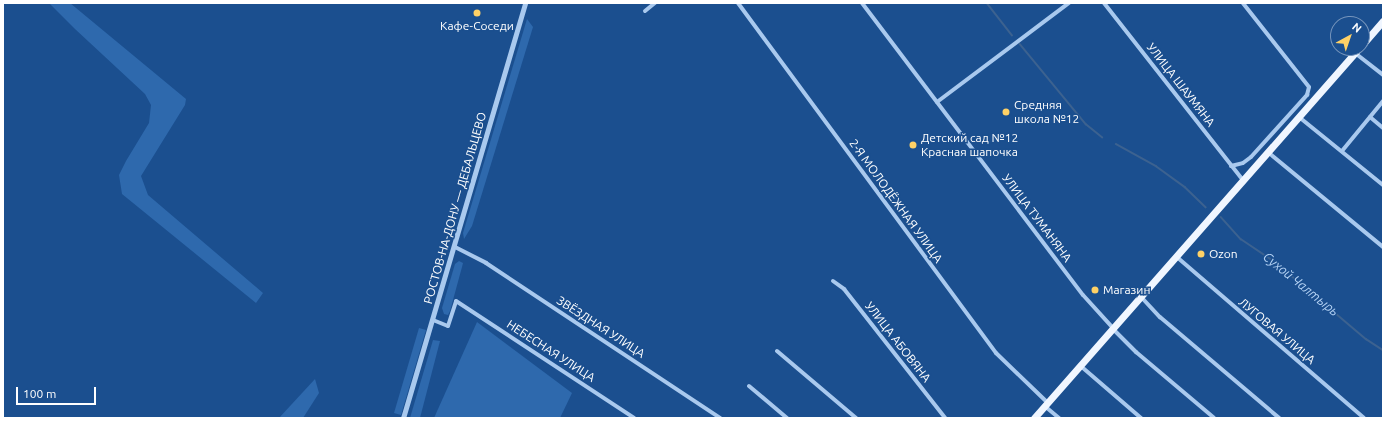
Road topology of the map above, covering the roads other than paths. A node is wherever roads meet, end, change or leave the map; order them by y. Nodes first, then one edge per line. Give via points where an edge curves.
1 (525, 3) edge
2 (655, 3) edge
3 (738, 3) edge
4 (862, 3) edge
5 (1069, 3) edge
6 (1104, 3) edge
7 (1243, 3) edge
8 (645, 11) dead end
9 (1383, 21) edge
10 (1370, 36) edge
11 (1352, 56) edge
12 (1363, 56) edge
13 (1383, 75) edge
14 (1383, 101) edge
15 (937, 102) junction
16 (1299, 117) junction
17 (1370, 117) junction
18 (1383, 128) edge
19 (1274, 146) junction
20 (1342, 152) junction
21 (1269, 153) junction
22 (1231, 166) junction
23 (1243, 180) junction
24 (1383, 185) edge
25 (455, 247) junction
26 (1383, 247) edge
27 (1178, 258) junction
28 (833, 281) dead end
29 (1143, 299) junction
30 (433, 320) junction
31 (1114, 330) junction
32 (777, 351) dead end
33 (1083, 368) junction
34 (749, 386) dead end
35 (1047, 405) junction
36 (403, 418) edge
37 (634, 418) edge
38 (720, 418) edge
39 (787, 418) edge
40 (856, 418) edge
41 (945, 418) edge
42 (1034, 418) edge
43 (1038, 418) edge
44 (1059, 418) edge
45 (1141, 418) edge
46 (1214, 418) edge
47 (1279, 418) edge
48 (1364, 418) edge

1 - 25 street, РОСТОВ-НА-ДОНУ — ДЕБАЛЬЦЕВО
2 - 8 street
3 - 35 street, 2-Я МОЛОДЁЖНАЯ УЛИЦА via 996,353
4 - 15 street, УЛИЦА ТУМАНЯНА
5 - 15 street
6 - 22 street, УЛИЦА ШАУМЯНА
7 - 22 street via 1309,87 1306,95 1251,157 1243,163
9 - 10 main road
11 - 16 main road
12 - 13 street
14 - 17 street
15 - 31 street, УЛИЦА ТУМАНЯНА via 1088,301
16 - 19 main road
16 - 20 street
17 - 18 street
17 - 20 street
19 - 21 main road
19 - 23 main road
20 - 24 street
21 - 26 street
21 - 27 main road
22 - 23 street, УЛИЦА ШАУМЯНА
23 - 31 main road
25 - 30 street, РОСТОВ-НА-ДОНУ — ДЕБАЛЬЦЕВО
25 - 38 street, ЗВЁЗДНАЯ УЛИЦА via 471,254
27 - 29 main road
27 - 48 street, ЛУГОВАЯ УЛИЦА
28 - 41 street, УЛИЦА АБОВЯНА via 844,289
29 - 31 main road
29 - 47 street via 1160,317
30 - 36 street, РОСТОВ-НА-ДОНУ — ДЕБАЛЬЦЕВО
30 - 37 street, НЕБЕСНАЯ УЛИЦА via 448,326 456,301
31 - 33 main road
31 - 35 main road
31 - 46 street, УЛИЦА ТУМАНЯНА
32 - 40 street
33 - 35 main road
33 - 45 street
34 - 39 street
35 - 42 main road
35 - 43 main road
35 - 44 street, 2-Я МОЛОДЁЖНАЯ УЛИЦА

